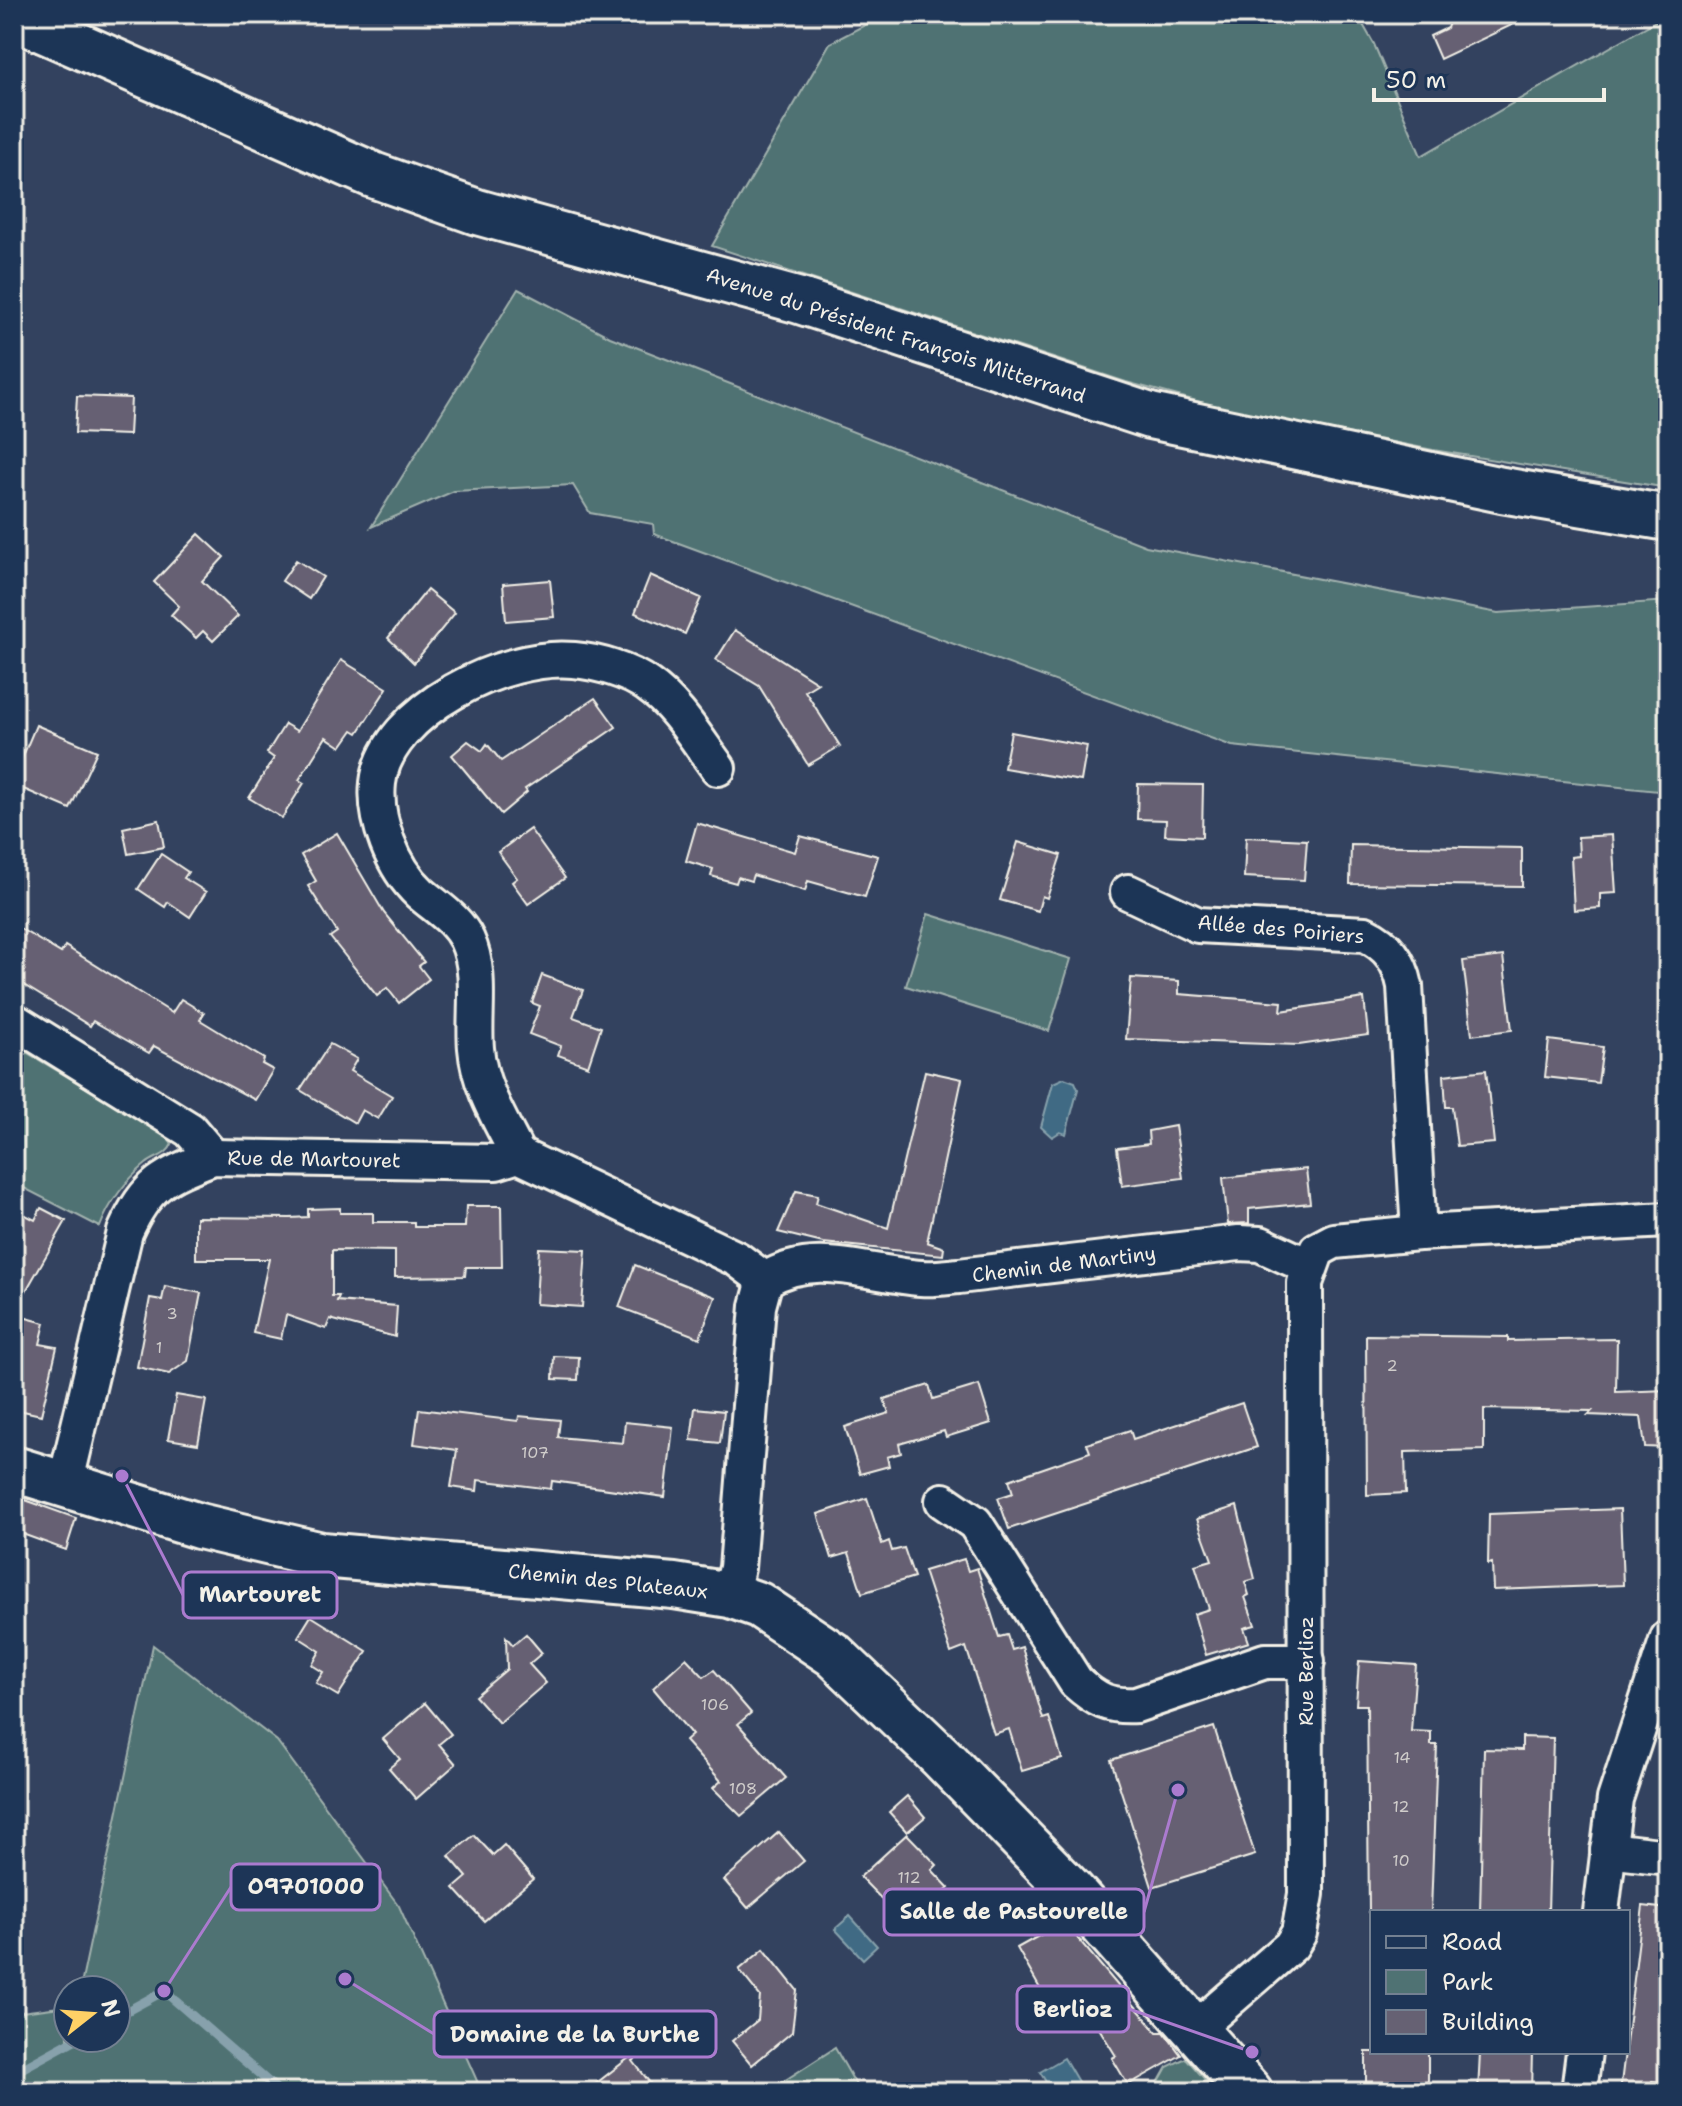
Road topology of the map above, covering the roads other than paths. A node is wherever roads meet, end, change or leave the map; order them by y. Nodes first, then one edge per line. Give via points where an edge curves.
1 (14, 17) edge
2 (1668, 518) edge
3 (718, 768) dead end
4 (1128, 892) dead end
5 (14, 1021) edge
6 (518, 1155) junction
7 (213, 1157) junction
8 (1668, 1220) edge
9 (1419, 1233) junction
10 (1308, 1266) junction
11 (765, 1280) junction
12 (14, 1469) edge
13 (65, 1485) junction
14 (943, 1501) dead end
15 (730, 1595) junction
16 (1668, 1638) edge
17 (1307, 1661) junction
18 (1608, 1850) junction
19 (1668, 1857) edge
20 (1601, 1910) edge
21 (1194, 2030) junction
22 (1584, 2054) edge
23 (1250, 2092) edge
24 (1579, 2092) edge

1 - 2 street, Avenue du Président François Mitterrand via 373,175 477,212 800,301 1150,416 1502,490
3 - 6 street via 675,710 647,684 572,659 506,670 434,702 385,754 378,783 379,815 404,872 468,942 476,1050 485,1089
4 - 9 street, Allée des Poiriers via 1198,925 1365,934 1382,942 1402,970 1405,986
5 - 7 street via 190,1130
6 - 7 street, Rue de Martouret via 496,1162
6 - 11 street via 737,1259
7 - 13 street, Rue de Martouret via 172,1173 140,1199 125,1232
8 - 9 street
9 - 10 street via 1334,1241 1317,1250
10 - 11 street, Chemin de Martiny via 1260,1244 1239,1243 922,1278 812,1263 785,1268
10 - 17 street, Rue Berlioz
11 - 15 street via 758,1306 737,1568
12 - 13 street, Chemin des Plateaux
13 - 15 street, Chemin des Plateaux via 199,1526 322,1555
14 - 17 street via 975,1523 1076,1682 1095,1700 1116,1707 1136,1705 1265,1661
15 - 21 street, Chemin des Plateaux via 759,1605 834,1655 1072,1891
16 - 18 street via 1615,1799
17 - 21 street, Rue Berlioz via 1306,1894 1299,1933 1291,1946
18 - 19 street
18 - 20 street
21 - 23 street, Chemin des Plateaux
22 - 24 street

